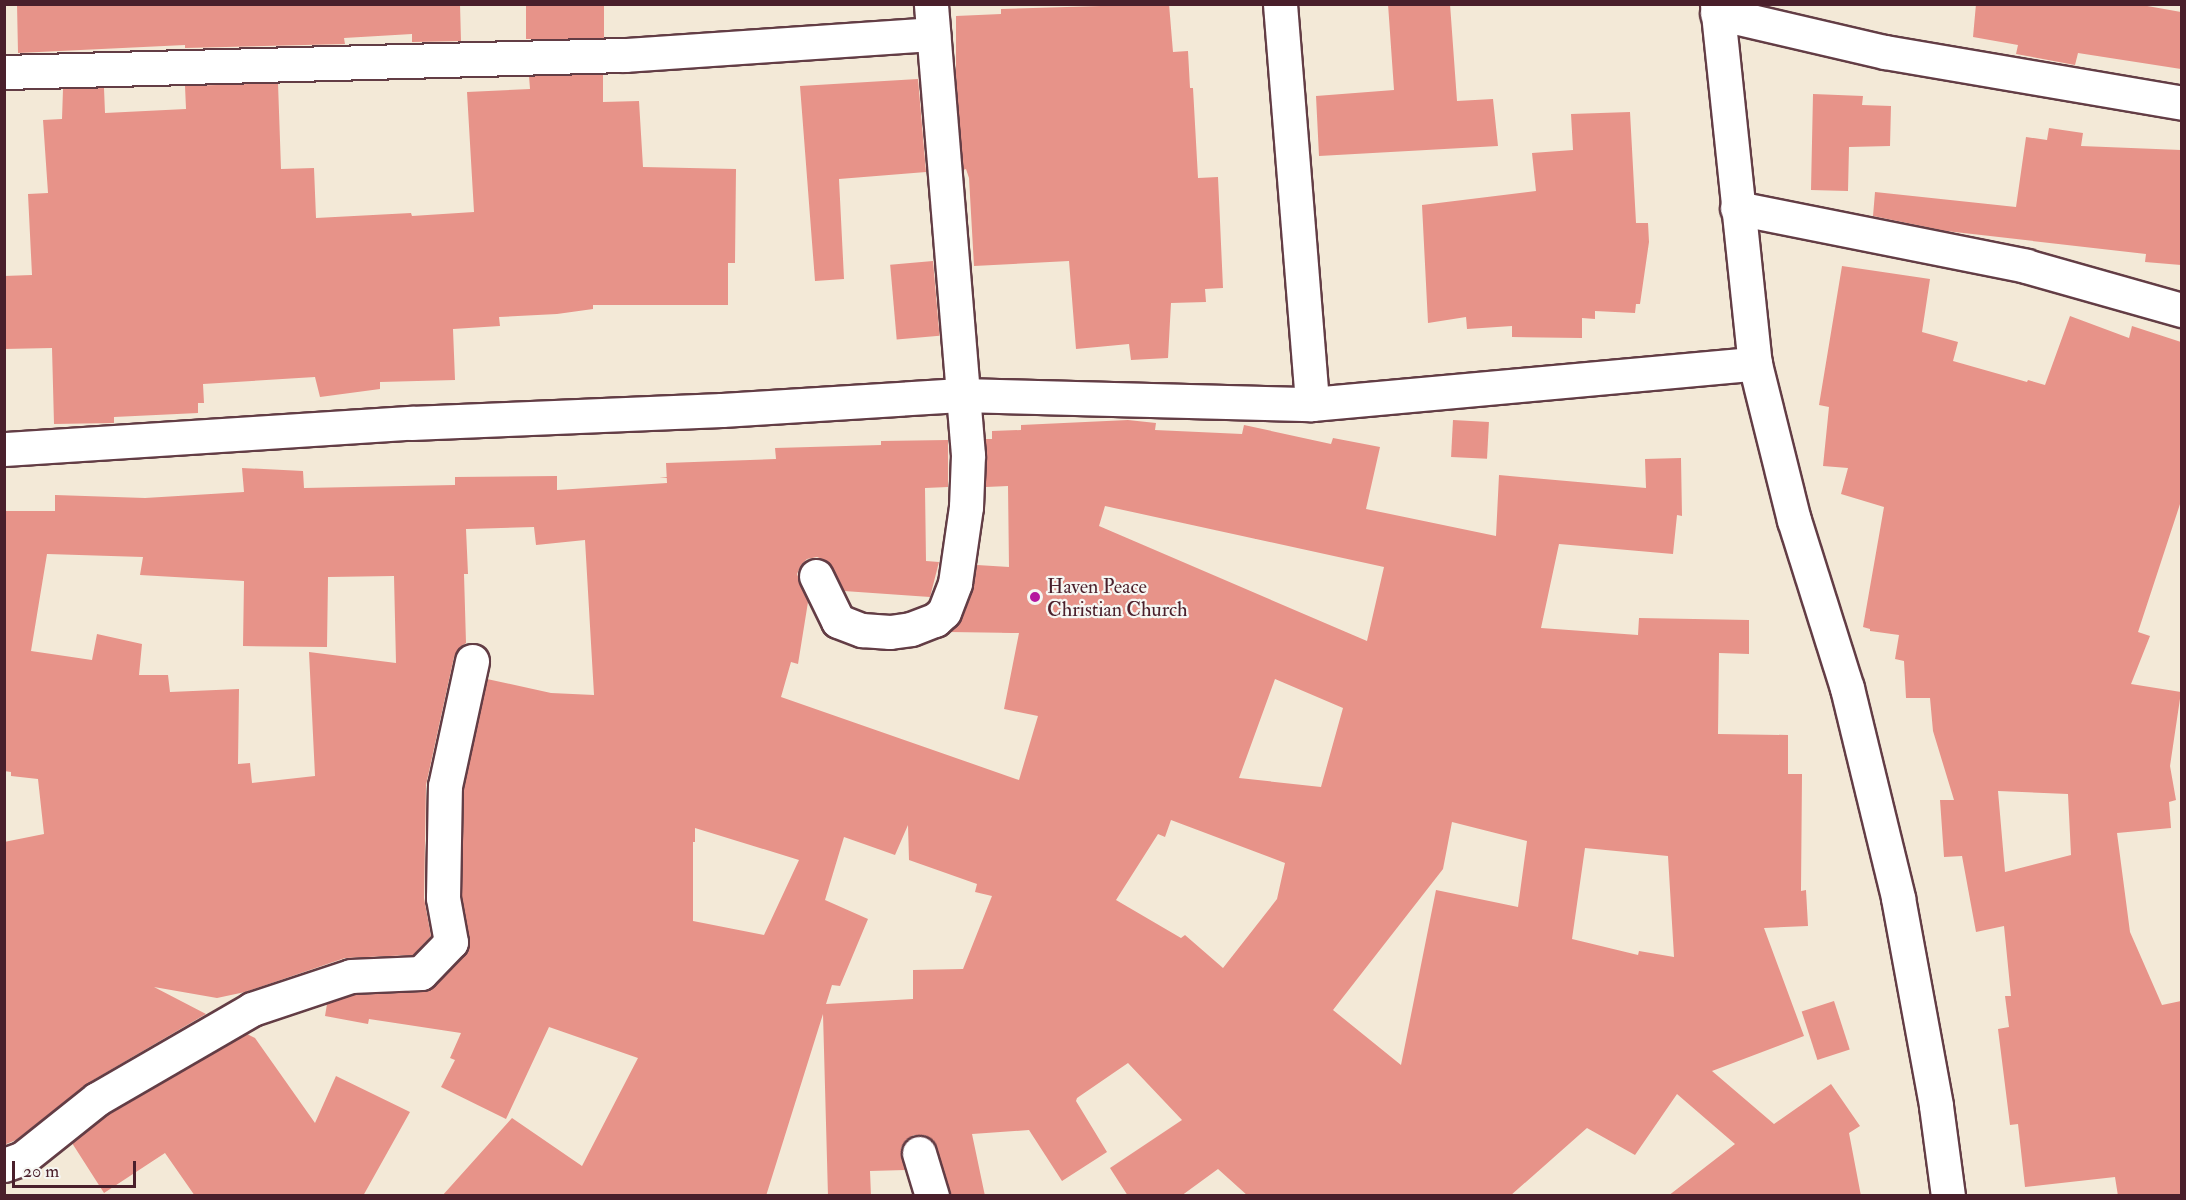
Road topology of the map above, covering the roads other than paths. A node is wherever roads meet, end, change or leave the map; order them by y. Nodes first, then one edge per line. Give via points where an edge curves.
1 (1280, 4) edge
2 (1717, 9) edge
3 (932, 19) edge
4 (4, 72) edge
5 (2181, 103) edge
6 (1737, 208) junction
7 (2181, 310) edge
8 (1755, 364) junction
9 (961, 395) junction
10 (1312, 404) junction
11 (4, 449) edge
12 (816, 576) dead end
13 (472, 661) dead end
14 (919, 1153) dead end
15 (4, 1166) edge
16 (932, 1196) edge
17 (1948, 1196) edge

1 - 10 street
2 - 5 street via 1885,52
2 - 6 street
3 - 4 street via 625,55
3 - 9 street
6 - 7 street via 2026,266
6 - 8 street
8 - 10 street
8 - 17 street via 1794,519 1847,688 1895,886 1936,1106
9 - 10 street
9 - 11 street via 411,423
9 - 12 street via 968,455 966,507 955,584 944,612 935,620 890,632 845,626 832,614
13 - 15 street via 445,786 443,898 451,942 421,973 351,976 252,1009 98,1099 22,1158
14 - 16 street

